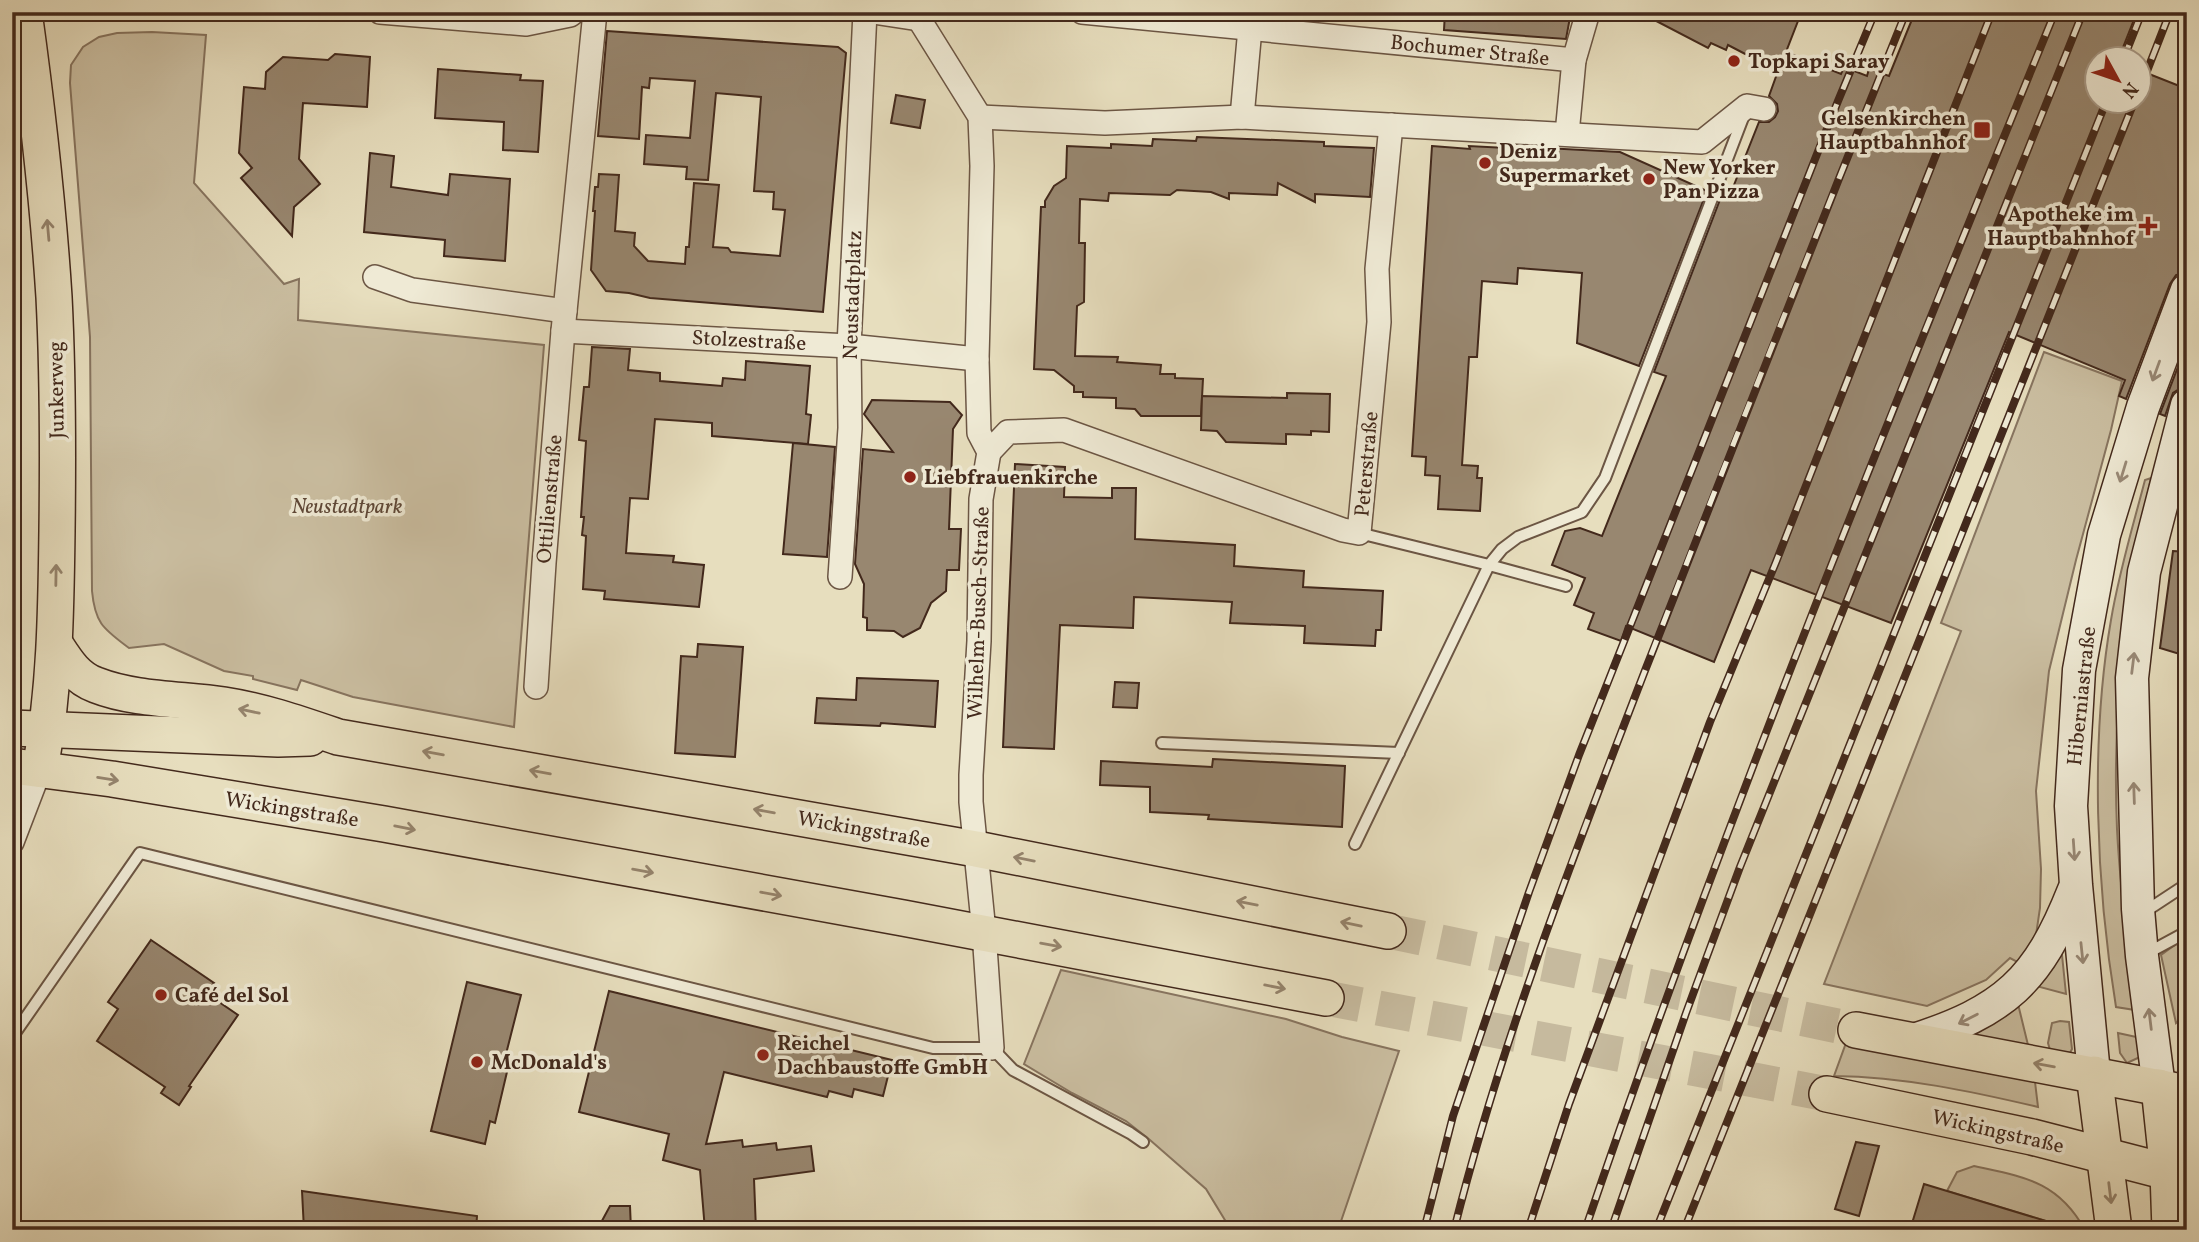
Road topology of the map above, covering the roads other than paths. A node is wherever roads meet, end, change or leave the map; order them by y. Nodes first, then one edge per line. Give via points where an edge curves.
1 (24, 12) edge
2 (380, 12) edge
3 (574, 12) edge
4 (595, 12) edge
5 (865, 12) edge
6 (873, 12) edge
7 (1082, 12) edge
8 (1588, 12) edge
9 (922, 15) edge
10 (1250, 28) junction
11 (1574, 60) junction
12 (1755, 108) joint
13 (979, 117) junction
14 (1242, 117) junction
15 (1391, 125) junction
16 (1567, 134) junction
17 (375, 277) dead end
18 (2187, 290) edge
19 (564, 321) junction
20 (849, 346) junction
21 (977, 359) junction
22 (2184, 414) edge
23 (989, 452) junction
24 (1359, 533) junction
25 (1489, 565) junction
26 (840, 577) dead end
27 (1566, 586) dead end
28 (55, 644) junction
29 (536, 687) dead end
30 (12, 728) edge
31 (48, 730) junction
32 (338, 737) junction
33 (1162, 743) dead end
34 (1399, 753) junction
35 (26, 767) edge
36 (12, 842) edge
37 (1355, 844) dead end
38 (976, 849) junction
39 (2187, 884) edge
40 (2076, 885) junction
41 (2138, 909) junction
42 (1388, 932) tunnel mouth
43 (984, 933) junction
44 (2187, 935) edge
45 (2142, 956) junction
46 (1326, 998) tunnel mouth
47 (1856, 1030) tunnel mouth
48 (12, 1032) edge
49 (1911, 1041) junction
50 (992, 1048) junction
51 (2094, 1074) junction
52 (2173, 1090) edge
53 (1827, 1094) tunnel mouth
54 (1143, 1142) dead end
55 (2105, 1156) junction
56 (2177, 1175) edge
57 (2114, 1230) edge
58 (2171, 1230) edge

28 -> 1 main road, Junkerweg via 54,298
2 - 3 street via 526,24
4 - 19 street, Ottilienstraße
5 - 20 street, Neustadtplatz
6 - 9 street
7 - 10 street, Bochumer Straße
8 - 11 street
9 - 13 street, Wilhelm-Busch-Straße
10 - 11 street, Bochumer Straße
10 - 14 street
11 - 16 street, Bochumer Straße
12 - 16 street via 1702,142
12 - 25 lane via 1605,478 1581,512 1518,537
13 - 14 street via 1105,123
13 - 21 street, Wilhelm-Busch-Straße
14 - 15 street
15 - 16 street
15 - 24 street, Peterstraße
17 - 19 street via 412,290
18 -> 40 main road, Hiberniastraße via 2143,407 2104,535 2079,670 2071,806
19 - 20 street, Stolzestraße
19 - 29 street, Ottilienstraße
20 - 21 street, Stolzestraße
20 - 26 street, Neustadtplatz via 850,428
21 - 23 street, Wilhelm-Busch-Straße via 979,433
41 -> 22 main road via 2132,678 2144,572
23 - 24 street, Peterstraße via 1008,432 1064,430
23 - 38 street, Wilhelm-Busch-Straße via 981,499 971,775
24 - 25 lane
25 - 27 lane
25 - 34 lane
28 - 31 main road, Junkerweg
32 -> 28 main road, Wickingstraße via 258,712 94,685 78,675
30 - 31 main road, Wickingstraße
31 - 32 main road, Wickingstraße
31 - 35 main road, Junkerweg
38 -> 32 main road, Wickingstraße
33 - 34 lane
34 - 37 lane
35 - 36 street
35 -> 43 main road, Wickingstraße via 384,824
42 -> 38 main road, Wickingstraße
38 - 43 street, Wilhelm-Busch-Straße
39 - 41 lane via 2151,907
40 -> 49 main road via 2053,937 2019,986 1970,1019
40 -> 51 main road, Hiberniastraße
41 - 45 main road
43 -> 46 main road, Wickingstraße
43 - 50 street
44 - 45 lane
52 -> 45 main road
47 - 49 main road
48 - 50 lane via 140,853 933,1048
51 -> 49 main road
50 - 54 lane via 1013,1070
51 - 52 main road
51 - 55 main road
52 - 56 main road via 2170,1136
53 - 55 main road, Wickingstraße
55 - 56 main road, Wickingstraße
55 -> 57 main road
56 - 58 main road

